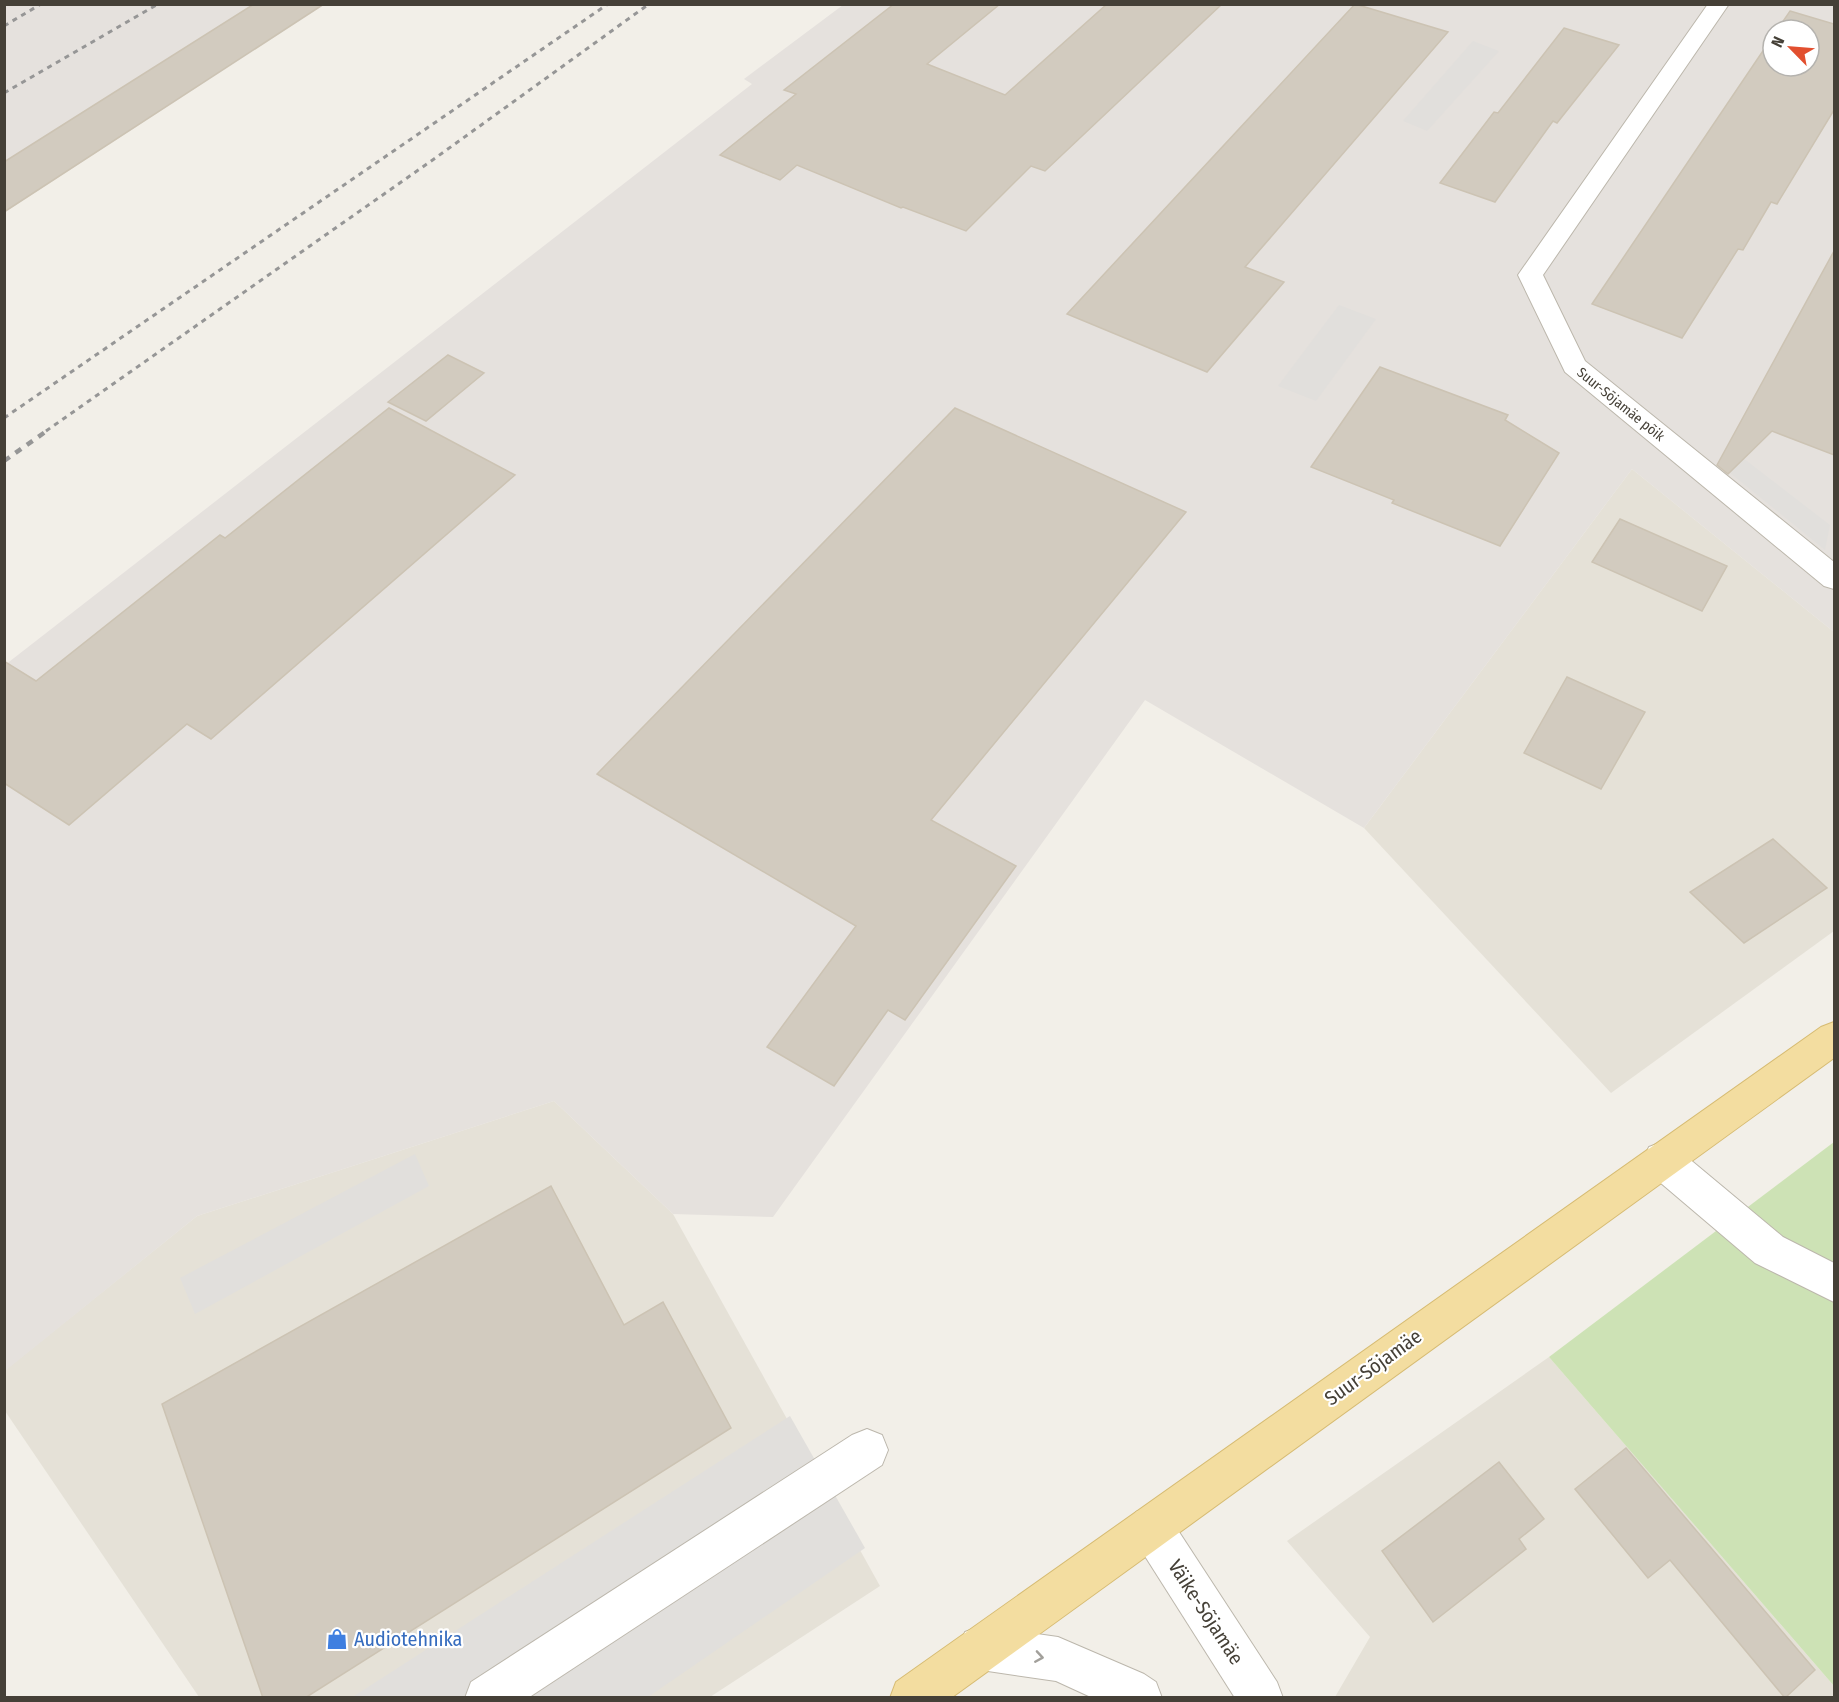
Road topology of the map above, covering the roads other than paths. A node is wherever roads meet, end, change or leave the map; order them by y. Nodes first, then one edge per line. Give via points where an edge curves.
1 (1719, 4) edge
2 (1834, 578) edge
3 (1834, 1038) edge
4 (1662, 1160) junction
5 (1834, 1283) edge
6 (867, 1450) dead end
7 (1151, 1527) junction
8 (981, 1648) junction
9 (487, 1698) edge
10 (912, 1698) edge
11 (1140, 1698) edge
12 (1261, 1698) edge

1 - 2 street, Suur-Sõjamäe põik via 1530,274 1574,366
3 - 4 main road, Suur-Sõjamäe
4 - 5 street via 1769,1250
4 - 7 main road, Suur-Sõjamäe
6 - 9 street
7 - 8 main road, Suur-Sõjamäe
7 - 12 street, Väike-Sõjamäe
8 - 10 main road, Suur-Sõjamäe
8 -> 11 street via 1058,1659

